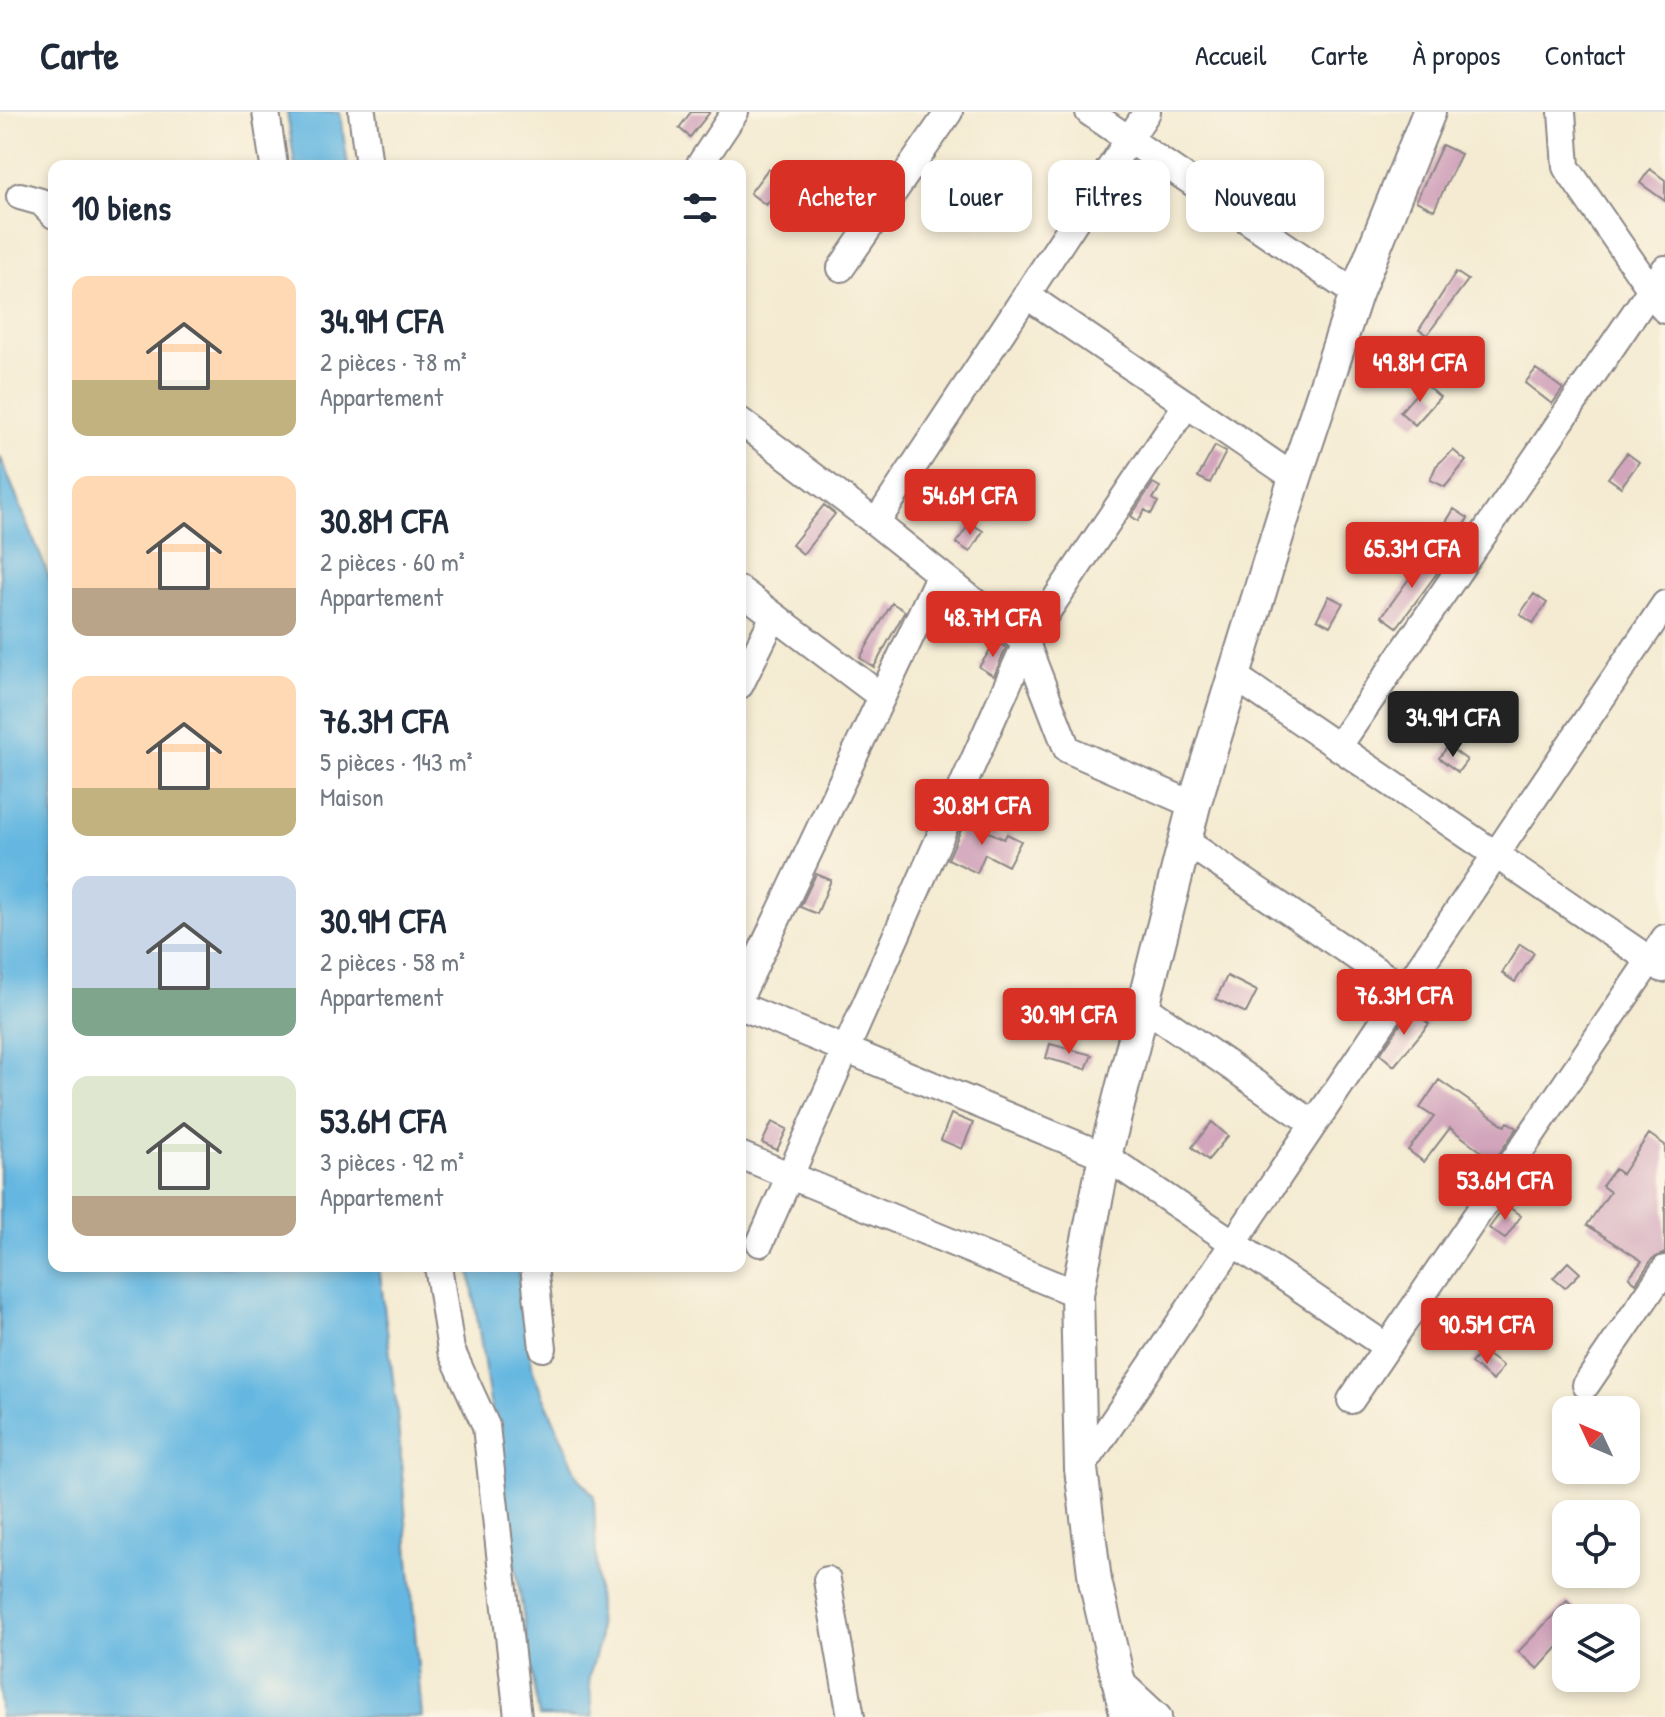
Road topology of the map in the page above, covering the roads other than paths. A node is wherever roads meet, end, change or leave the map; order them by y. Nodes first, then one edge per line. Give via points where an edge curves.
1 (266, 112) edge
2 (362, 112) edge
3 (735, 112) edge
4 (949, 112) edge
5 (1089, 112) edge
6 (1147, 112) edge
7 (1429, 112) edge
8 (1562, 112) edge
9 (1129, 139) junction
10 (273, 160) edge
11 (368, 160) edge
12 (703, 160) edge
13 (20, 196) dead end
14 (48, 209) edge
15 (841, 268) dead end
16 (1660, 289) edge
17 (1356, 294) junction
18 (1026, 295) junction
19 (1187, 404) junction
20 (746, 426) edge
21 (1295, 478) junction
22 (876, 523) junction
23 (940, 574) junction
24 (746, 595) edge
25 (1665, 604) edge
26 (774, 616) junction
27 (1026, 643) junction
28 (746, 673) edge
29 (1233, 675) junction
30 (882, 697) junction
31 (1338, 747) junction
32 (1194, 805) junction
33 (1185, 841) junction
34 (1496, 855) junction
35 (1665, 938) edge
36 (1658, 966) edge
37 (746, 984) edge
38 (1405, 990) junction
39 (1143, 1006) junction
40 (746, 1008) edge
41 (846, 1049) junction
42 (1314, 1124) junction
43 (1105, 1156) junction
44 (746, 1158) edge
45 (790, 1176) junction
46 (1235, 1241) junction
47 (760, 1243) dead end
48 (1665, 1269) edge
49 (439, 1272) edge
50 (535, 1272) edge
51 (1077, 1294) junction
52 (1387, 1347) junction
53 (543, 1348) dead end
54 (1586, 1385) dead end
55 (1351, 1400) dead end
56 (1081, 1469) junction
57 (827, 1580) dead end
58 (1117, 1679) junction
59 (518, 1717) edge
60 (851, 1717) edge
61 (1127, 1717) edge
62 (1158, 1717) edge

1 - 10 street
2 - 11 street
3 - 12 street
4 - 15 street
5 - 9 street
6 - 9 street
7 - 17 main road
8 - 16 street via 1566,167
9 - 17 street
9 - 18 street
13 - 14 street
16 - 31 street
17 - 21 main road
18 - 19 street
18 - 22 street
19 - 21 street
19 - 27 street
20 - 22 street
21 - 29 main road
22 - 23 street
23 - 27 street
23 - 30 street
24 - 26 street
25 - 34 street
26 - 28 street
26 - 30 street
27 - 32 street via 1067,749
27 - 41 street
29 - 31 street
29 - 32 main road
30 - 37 street
31 - 34 street
32 - 33 main road
33 - 38 street
33 - 39 main road
34 - 36 street
34 - 38 street
35 - 36 street
36 - 52 street
38 - 42 street
39 - 42 street
39 - 43 main road
40 - 41 street
41 - 43 street
41 - 45 street
42 - 46 street
43 - 46 street
43 - 51 main road
44 - 45 street
45 - 47 street
45 - 51 street
46 - 52 street
46 - 56 street
48 - 54 street
49 - 59 street via 451,1350 486,1426
50 - 53 street
51 - 56 main road
52 - 55 street
56 - 58 main road via 1095,1581
57 - 60 street
58 - 61 main road
58 - 62 street

